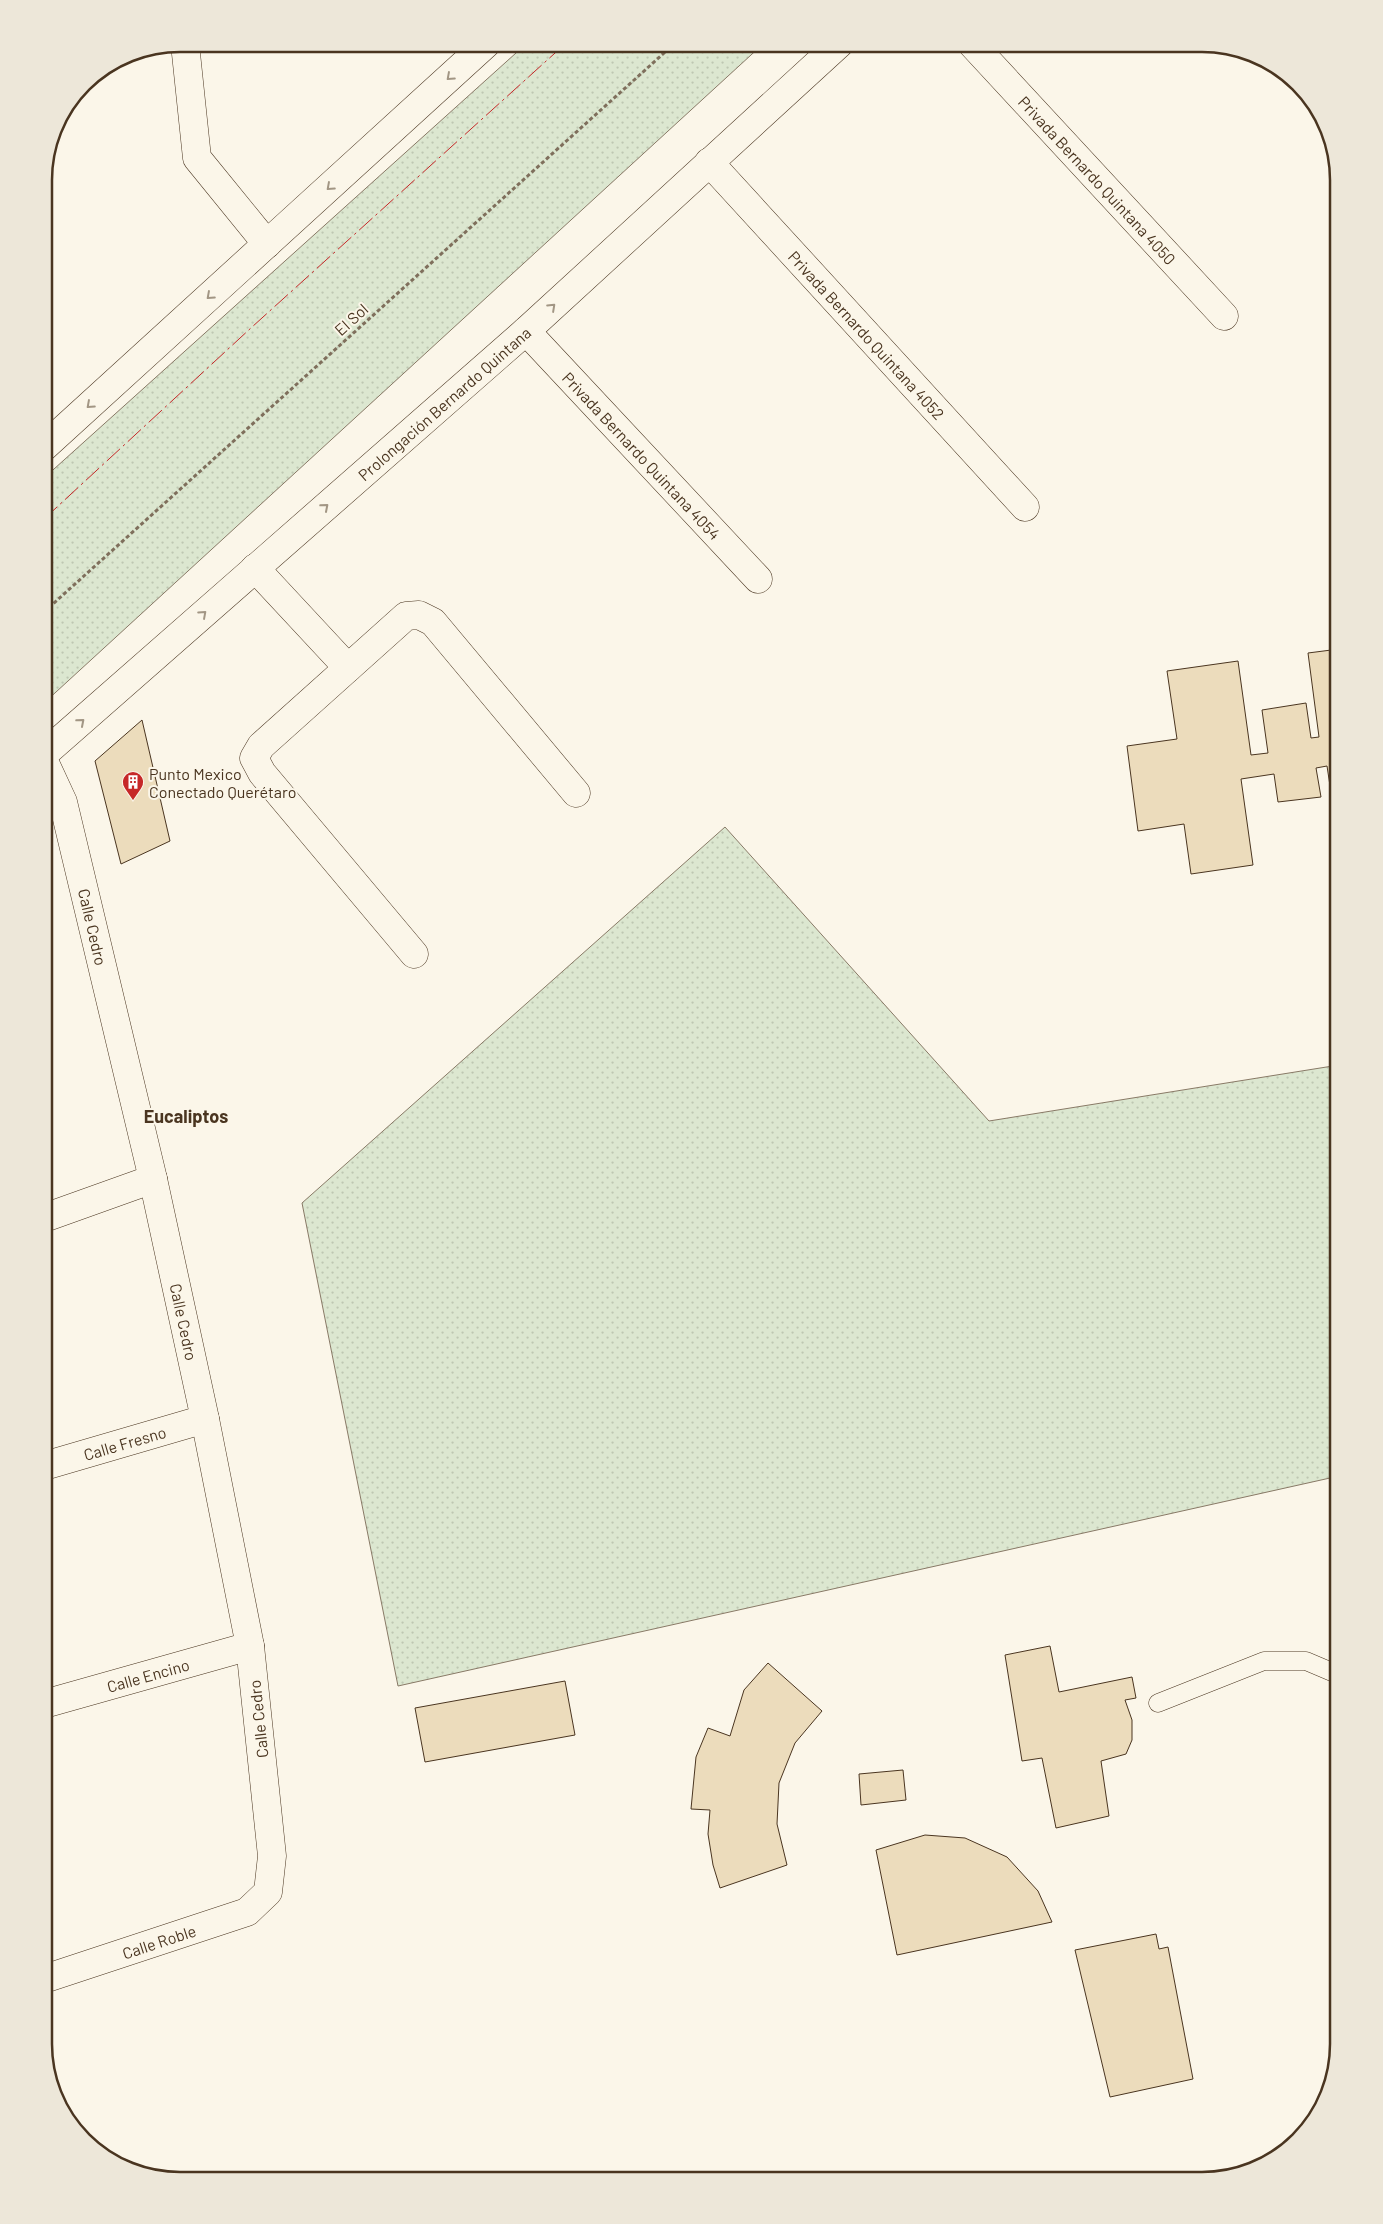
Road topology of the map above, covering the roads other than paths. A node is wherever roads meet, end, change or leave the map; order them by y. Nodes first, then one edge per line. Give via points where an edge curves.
1 (186, 53) edge
2 (476, 53) edge
3 (828, 53) edge
4 (980, 53) edge
5 (709, 162) junction
6 (267, 244) junction
7 (1224, 316) dead end
8 (526, 331) junction
9 (53, 439) edge
10 (1025, 507) dead end
11 (255, 568) junction
12 (758, 579) dead end
13 (348, 668) junction
14 (53, 746) edge
15 (53, 779) edge
16 (576, 793) dead end
17 (414, 954) dead end
18 (153, 1179) junction
19 (52, 1215) edge
20 (205, 1419) junction
21 (52, 1464) edge
22 (250, 1646) junction
23 (1330, 1671) edge
24 (52, 1702) edge
25 (1158, 1703) dead end
26 (268, 1892) joint
27 (52, 1976) edge

1 - 6 street via 197,158
2 -> 6 street
3 - 5 street, Prolongación Bernardo Quintana
4 - 7 street, Privada Bernardo Quintana 4050
8 -> 5 street, Prolongación Bernardo Quintana
5 - 10 street, Privada Bernardo Quintana 4052
6 -> 9 street
11 -> 8 street, Prolongación Bernardo Quintana
8 - 12 street, Privada Bernardo Quintana 4054
11 - 13 street
14 -> 11 street, Prolongación Bernardo Quintana
13 - 16 street via 406,616 419,615 433,622
13 - 17 street via 261,746 254,758 262,773
15 - 18 street, Calle Cedro via 64,802
18 - 19 street
18 - 20 street, Calle Cedro
20 - 21 street, Calle Fresno
20 - 22 street, Calle Cedro
22 - 24 street, Calle Encino
22 - 26 street, Calle Cedro via 272,1856
23 - 25 lane via 1306,1661 1264,1661
26 - 27 street, Calle Roble via 247,1912

